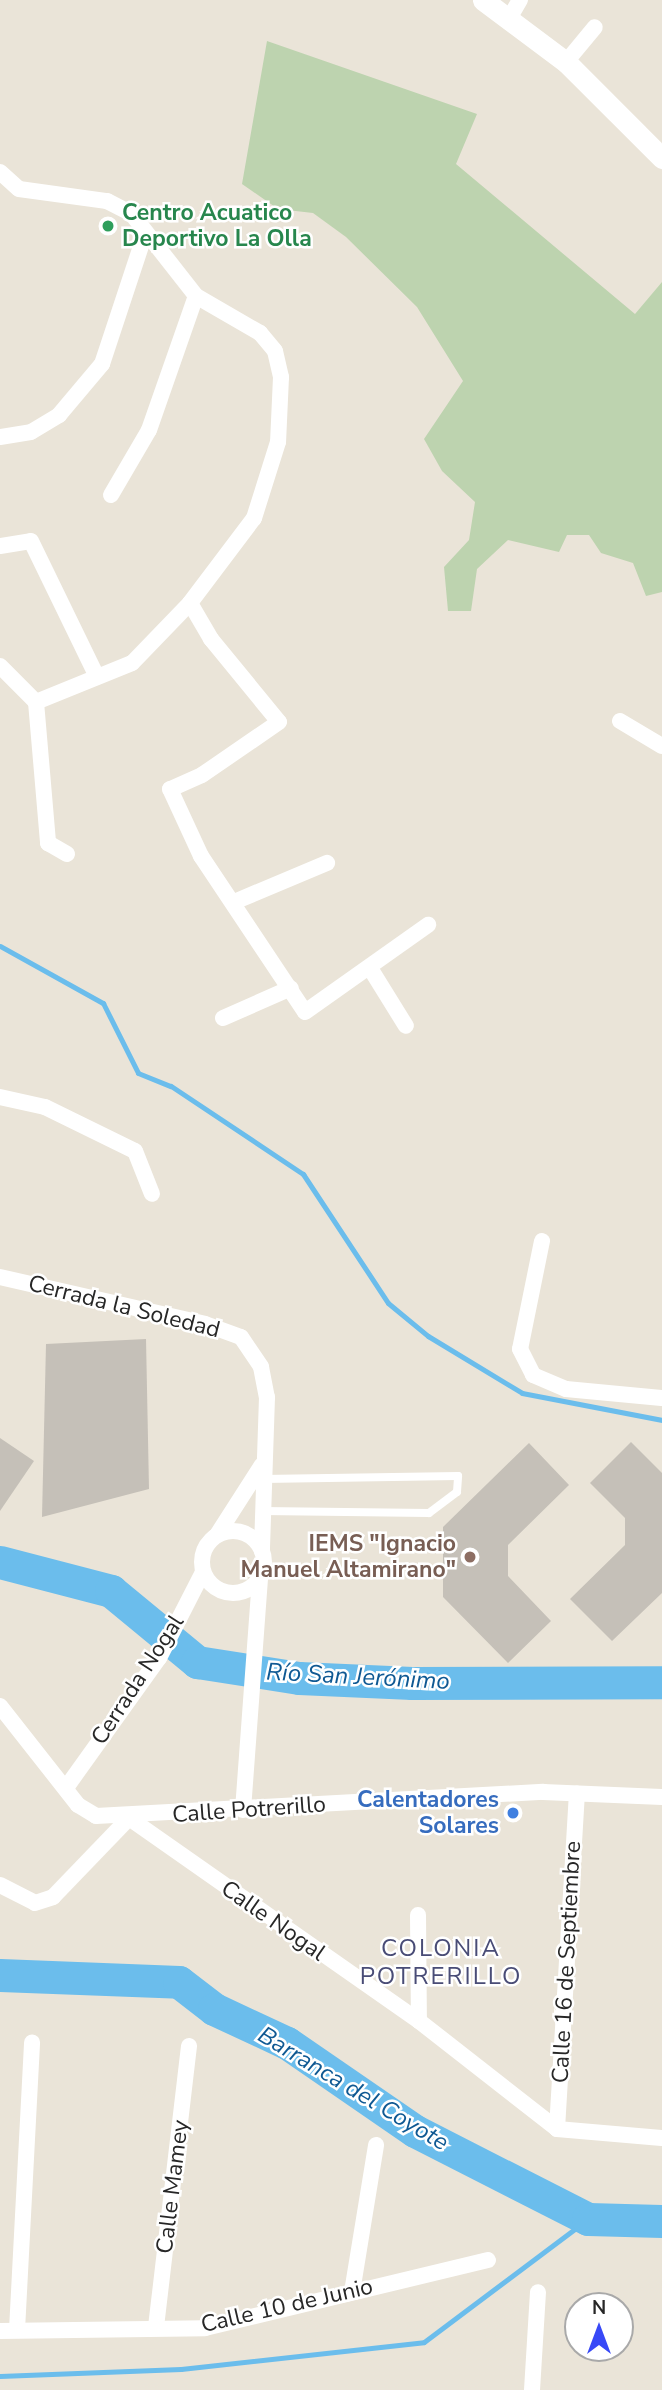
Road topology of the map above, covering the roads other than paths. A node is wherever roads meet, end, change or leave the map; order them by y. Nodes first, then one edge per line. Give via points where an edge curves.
1 (484, 0) edge
2 (515, 9) edge
3 (595, 27) dead end
4 (566, 62) junction
5 (660, 150) edge
6 (0, 172) edge
7 (144, 237) junction
8 (196, 296) junction
9 (0, 437) edge
10 (111, 495) dead end
11 (0, 546) edge
12 (190, 603) junction
13 (0, 666) edge
14 (97, 677) junction
15 (36, 702) junction
16 (620, 722) dead end
17 (662, 746) edge
18 (67, 854) dead end
19 (327, 863) dead end
20 (234, 902) junction
21 (428, 925) dead end
22 (370, 968) junction
23 (291, 988) junction
24 (223, 1018) dead end
25 (406, 1027) dead end
26 (0, 1097) edge
27 (152, 1194) dead end
28 (542, 1241) dead end
29 (0, 1277) edge
30 (662, 1398) edge
31 (263, 1471) junction
32 (262, 1511) junction
33 (217, 1535) junction
34 (262, 1551) junction
35 (203, 1572) junction
36 (260, 1577) junction
37 (2, 1715) edge
38 (68, 1785) junction
39 (577, 1794) junction
40 (662, 1797) edge
41 (243, 1810) junction
42 (129, 1818) junction
43 (0, 1885) edge
44 (418, 1915) dead end
45 (419, 2021) junction
46 (32, 2042) dead end
47 (189, 2046) dead end
48 (557, 2129) junction
49 (662, 2138) edge
50 (376, 2146) dead end
51 (488, 2260) dead end
52 (352, 2292) junction
53 (538, 2292) dead end
54 (156, 2327) junction
55 (17, 2330) junction
56 (0, 2331) edge
57 (532, 2390) edge

1 - 2 street
2 - 4 street
3 - 4 street
4 - 5 street
6 - 7 street via 19,189 107,201 131,213
7 - 8 street
7 - 9 street via 102,364 59,415 31,432
8 - 10 street via 149,430
8 - 12 street via 260,332 275,351 281,377 278,442 254,518
11 - 14 street via 31,541
12 - 14 street via 132,663
12 - 20 street via 211,639 279,722 202,775 170,789 201,856
13 - 15 street
14 - 15 street
15 - 18 street via 48,843
16 - 17 street
19 - 20 street
20 - 23 street
21 - 22 street
22 - 23 street via 305,1012
22 - 25 street
23 - 24 street
26 - 27 street via 45,1107 135,1151
28 - 30 street via 520,1349 533,1375 566,1389
29 - 31 street, Cerrada la Soledad via 205,1324 241,1337 254,1352 265,1387
31 - 32 street, Cerrada la Soledad
31 - 32 lane via 458,1476 457,1492 429,1514
31 - 33 street
32 - 34 street, Cerrada la Soledad
33 - 34 street via 248,1535
33 - 35 street via 203,1551
34 - 36 street
35 - 36 street via 225,1593 245,1591
35 - 38 street, Cerrada Nogal via 159,1658
36 - 41 street
37 - 38 street, Calle Potrerillo
38 - 42 street, Calle Potrerillo via 78,1805 96,1816
39 - 40 street, Calle Potrerillo
39 - 41 street, Calle Potrerillo
39 - 48 street, Calle 16 de Septiembre
41 - 42 street, Calle Potrerillo
42 - 43 street via 53,1897 35,1903
42 - 45 street, Calle Nogal
44 - 45 street
45 - 48 street, Calle Nogal
46 - 55 street
47 - 54 street, Calle Mamey
48 - 49 street
50 - 52 street
51 - 52 street, Calle 10 de Junio
52 - 54 street, Calle 10 de Junio via 205,2328
53 - 57 street
54 - 55 street, Calle 10 de Junio
55 - 56 street, Calle 10 de Junio

